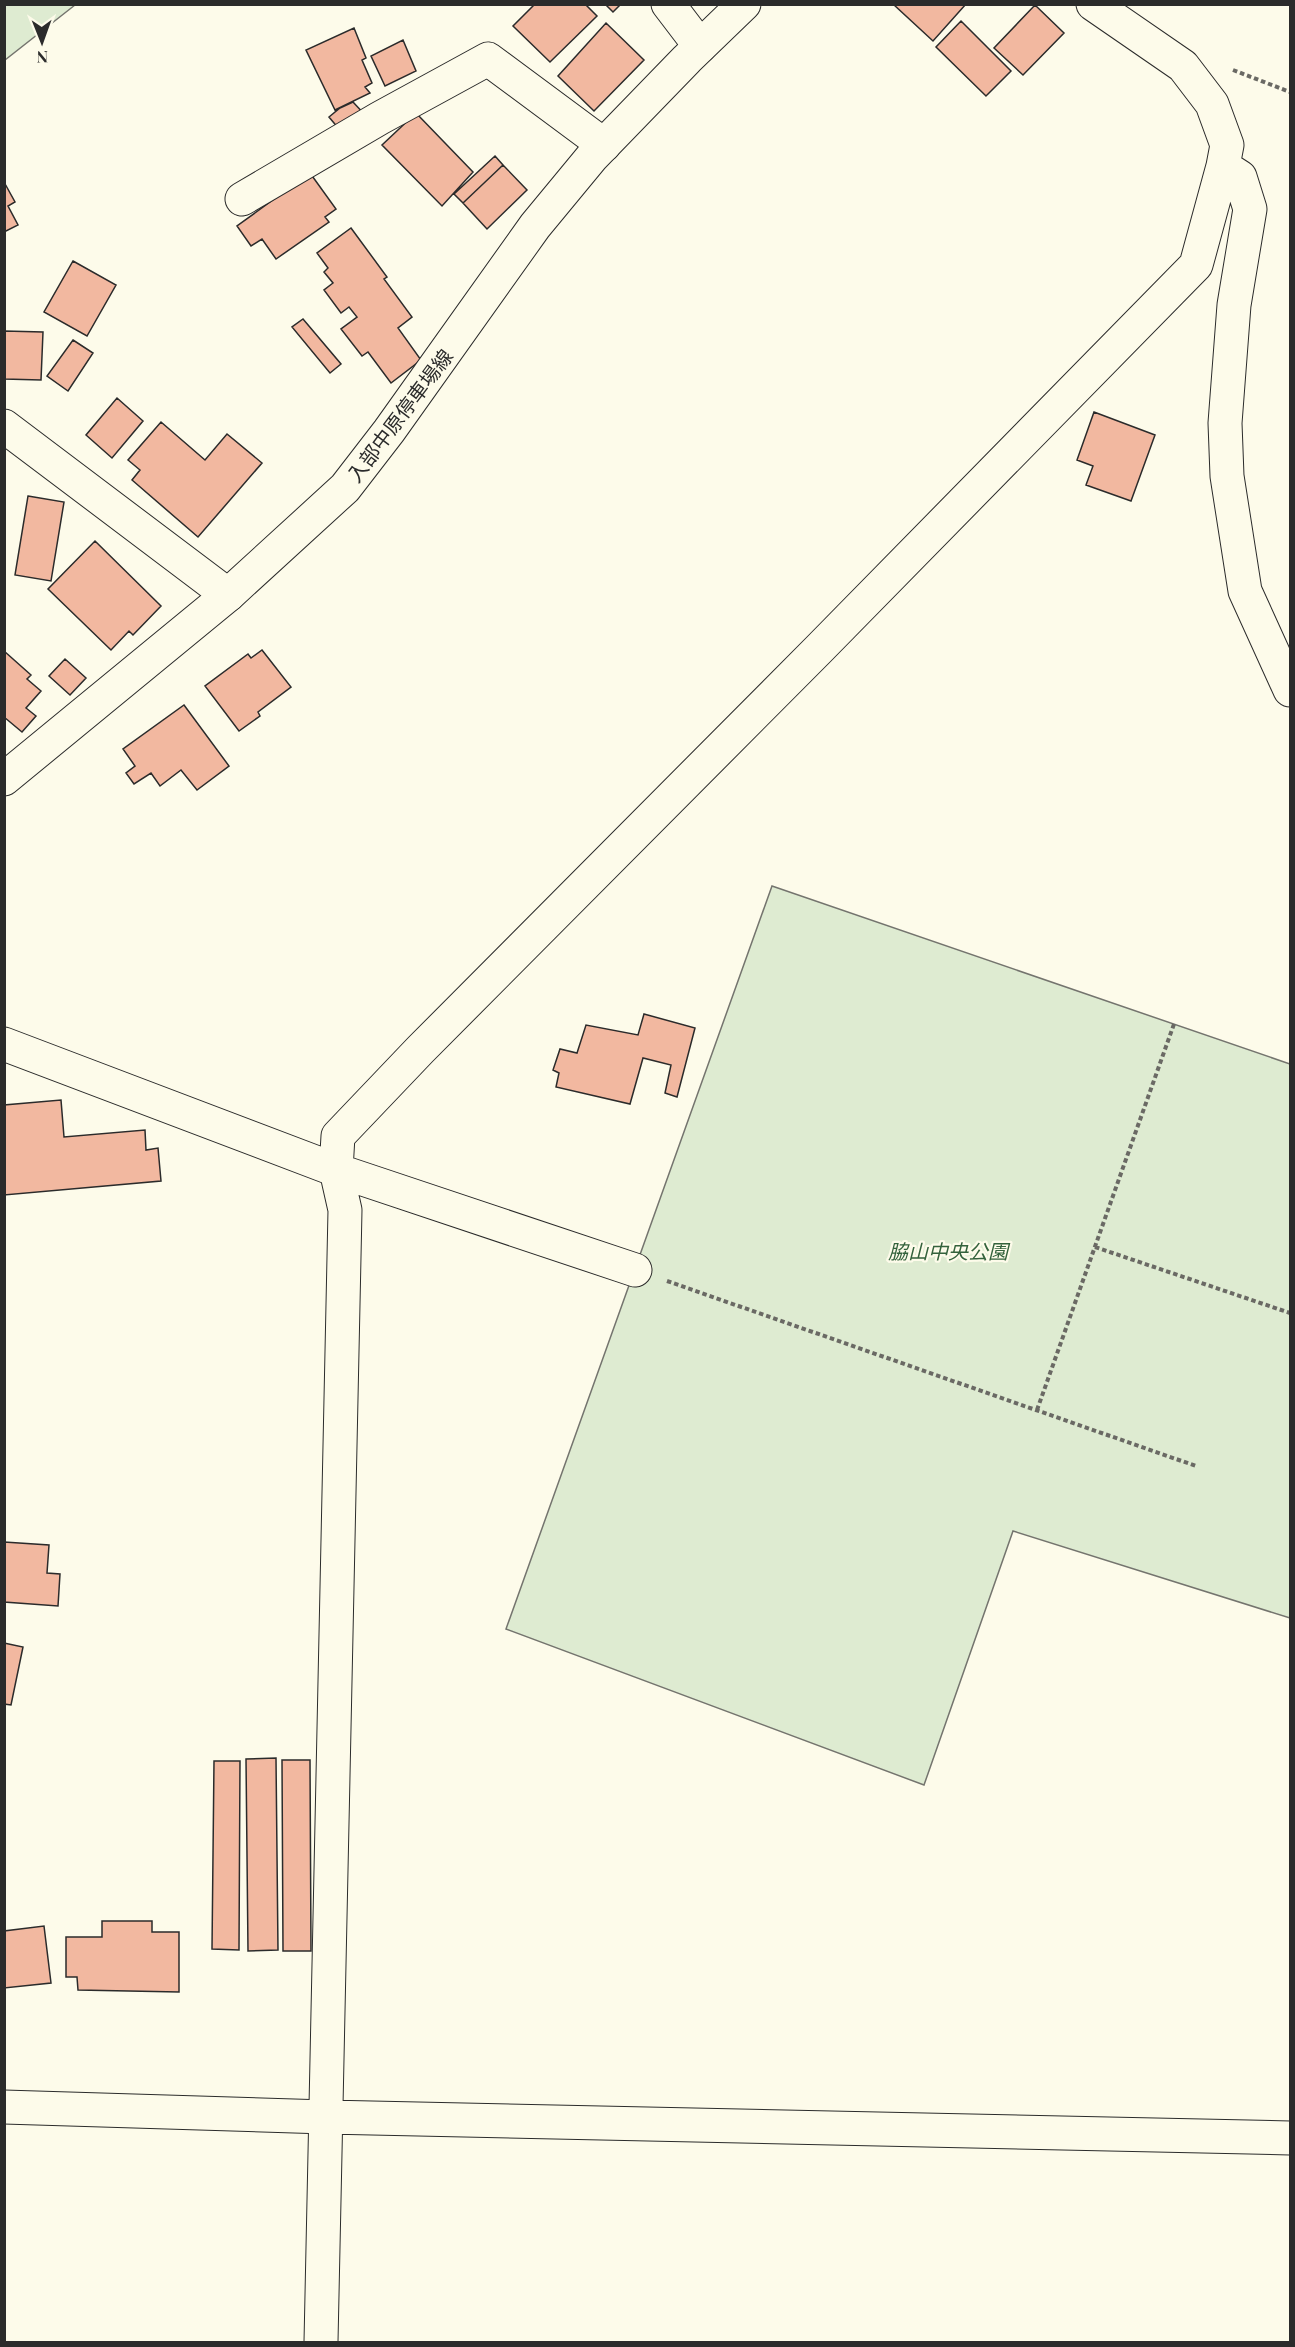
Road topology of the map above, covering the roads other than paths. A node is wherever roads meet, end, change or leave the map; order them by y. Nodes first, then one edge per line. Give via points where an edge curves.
1 (668, 4) edge
2 (744, 4) edge
3 (1093, 4) edge
4 (700, 46) junction
5 (604, 145) junction
6 (1223, 166) junction
7 (242, 199) dead end
8 (4, 426) edge
9 (228, 595) junction
10 (1290, 690) edge
11 (4, 779) edge
12 (4, 1044) edge
13 (336, 1170) junction
14 (635, 1270) road end
15 (4, 2107) edge
16 (326, 2117) junction
17 (1290, 2138) edge
18 (321, 2343) edge

1 - 4 street
2 - 4 street, 入部中原停車場線
3 - 6 street via 1183,66 1212,104 1227,145
4 - 5 street, 入部中原停車場線
5 - 7 street via 488,59 380,117
5 - 9 street, 入部中原停車場線 via 535,226 345,488
6 - 10 street via 1240,177 1250,208 1234,305 1226,423 1227,476 1245,591
6 - 13 street via 1196,265 362,1110 338,1136
8 - 9 street
9 - 11 street, 入部中原停車場線
12 - 13 street
13 - 14 street
13 - 16 street via 345,1210
15 - 16 street
16 - 17 street
16 - 18 street

